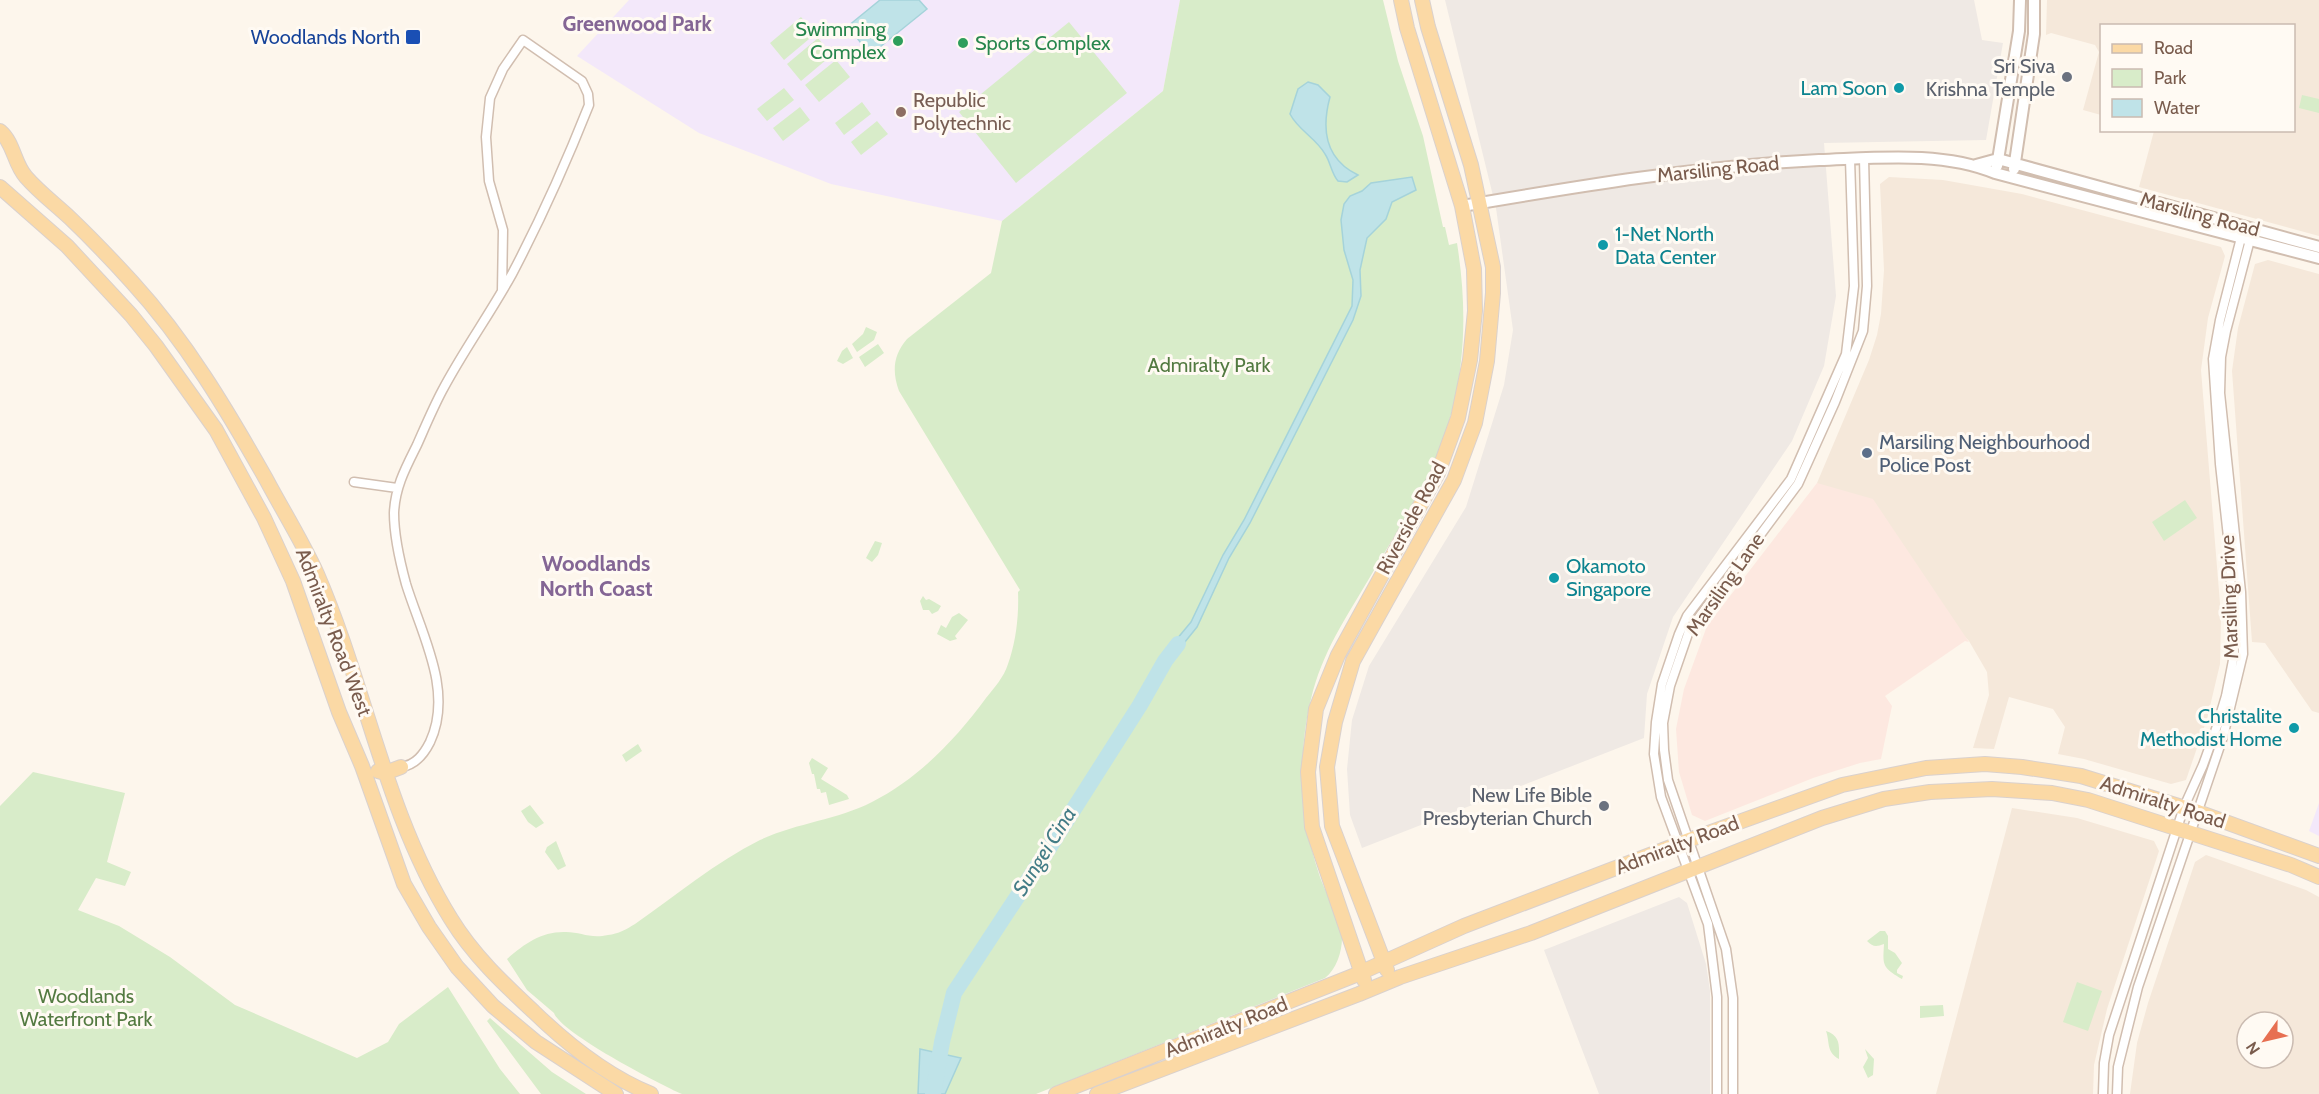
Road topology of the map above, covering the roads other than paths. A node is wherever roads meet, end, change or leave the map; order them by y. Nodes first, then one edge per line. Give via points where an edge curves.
1 (1401, 0) edge
2 (1422, 0) edge
3 (2020, 0) edge
4 (2034, 0) edge
5 (0, 131) edge
6 (1864, 158) junction
7 (1850, 159) junction
8 (1998, 159) junction
9 (2015, 164) junction
10 (1976, 165) junction
11 (1995, 173) junction
12 (2013, 177) junction
13 (0, 187) edge
14 (1480, 203) junction
15 (1462, 206) junction
16 (2248, 228) junction
17 (2246, 239) junction
18 (2319, 246) edge
19 (2319, 258) edge
20 (502, 291) junction
21 (354, 482) dead end
22 (397, 488) junction
23 (1714, 588) junction
24 (362, 766) junction
25 (401, 767) junction
26 (385, 773) junction
27 (393, 795) junction
28 (373, 796) junction
29 (2184, 807) junction
30 (2198, 812) junction
31 (2176, 829) junction
32 (2192, 834) junction
33 (1684, 842) junction
34 (2319, 856) edge
35 (1694, 868) junction
36 (2319, 877) edge
37 (1384, 963) junction
38 (1361, 972) junction
39 (1391, 981) junction
40 (1369, 990) junction
41 (613, 1093) edge
42 (646, 1093) edge
43 (1056, 1094) edge
44 (1097, 1094) edge
45 (1717, 1094) edge
46 (1733, 1094) edge
47 (2103, 1094) edge
48 (2117, 1094) edge

1 - 15 main road, Riverside Road
2 - 14 main road, Riverside Road
3 - 8 street via 2019,31
4 - 9 street via 2034,34
5 - 26 main road, Admiralty Road West via 23,174 133,283 188,352 227,412 317,574
6 - 7 street, Marsiling Road
6 - 10 street, Marsiling Road via 1913,158
6 - 23 street, Marsiling Lane via 1867,286 1863,331 1798,484
7 - 14 street, Marsiling Road via 1689,171
7 - 23 street, Marsiling Lane via 1854,286 1846,354 1791,479
8 - 9 street, Marsiling Road
8 - 10 street, Marsiling Road
8 - 11 street
9 - 12 street
9 - 16 street, Marsiling Road
10 - 11 street, Marsiling Road
11 - 12 street, Marsiling Road
12 - 17 street, Marsiling Road
13 - 24 main road, Admiralty Road West via 96,275 156,346 216,430 293,581
14 - 15 street, Marsiling Road
14 - 37 main road, Riverside Road via 1493,267 1493,293 1488,351 1475,423 1454,480 1353,661 1327,767 1332,826
15 - 38 main road, Riverside Road via 1474,270 1475,311 1458,418 1438,473 1338,655 1316,709 1308,772 1312,826
16 - 17 street, Marsiling Drive
16 - 18 street, Marsiling Road
17 - 19 street, Marsiling Road
17 - 29 street, Marsiling Drive via 2220,320 2213,359 2234,655 2220,716
17 - 30 street, Marsiling Drive via 2226,331 2220,393 2241,592 2243,654 2223,737
20 - 20 street via 504,230 489,181 486,137 490,98 503,69 523,40 582,81 589,105 556,187
20 - 22 street via 442,390
21 - 22 street
22 - 25 street via 394,513 399,555 435,672 439,711 428,748 416,762
23 - 33 street, Marsiling Lane via 1689,631 1670,686 1663,723 1668,780
24 - 26 main road
24 - 28 main road, Admiralty Road West
25 - 26 main road
25 - 27 main road
26 - 27 main road, Admiralty Road West
26 - 28 main road
27 - 42 main road, Admiralty Road West via 429,880 451,920 484,965 576,1049
28 - 41 main road, Admiralty Road West via 404,885 457,967 493,1006 536,1042
29 - 30 main road, Admiralty Road
29 - 31 street, Marsiling Drive
29 - 33 main road, Admiralty Road via 2055,771 1954,765 1842,785
30 - 32 street, Marsiling Drive
30 - 34 main road, Admiralty Road
31 - 32 main road, Admiralty Road
31 - 35 main road, Admiralty Road via 2088,800 2052,793 1960,789 1853,807
31 - 47 street, Marsiling Drive via 2109,1035
32 - 36 main road, Admiralty Road
32 - 48 street, Marsiling Drive via 2138,987 2121,1050
33 - 35 street, Marsiling Lane
33 - 37 main road, Admiralty Road via 1464,926
35 - 39 main road, Admiralty Road via 1505,943
35 - 45 street, Marsiling Lane via 1708,924 1717,997
35 - 46 street, Marsiling Lane via 1720,926 1729,965
37 - 38 main road, Admiralty Road
37 - 39 main road, Riverside Road
38 - 40 main road, Riverside Road
38 - 43 main road, Admiralty Road
39 - 40 main road, Admiralty Road
40 - 44 main road, Admiralty Road

